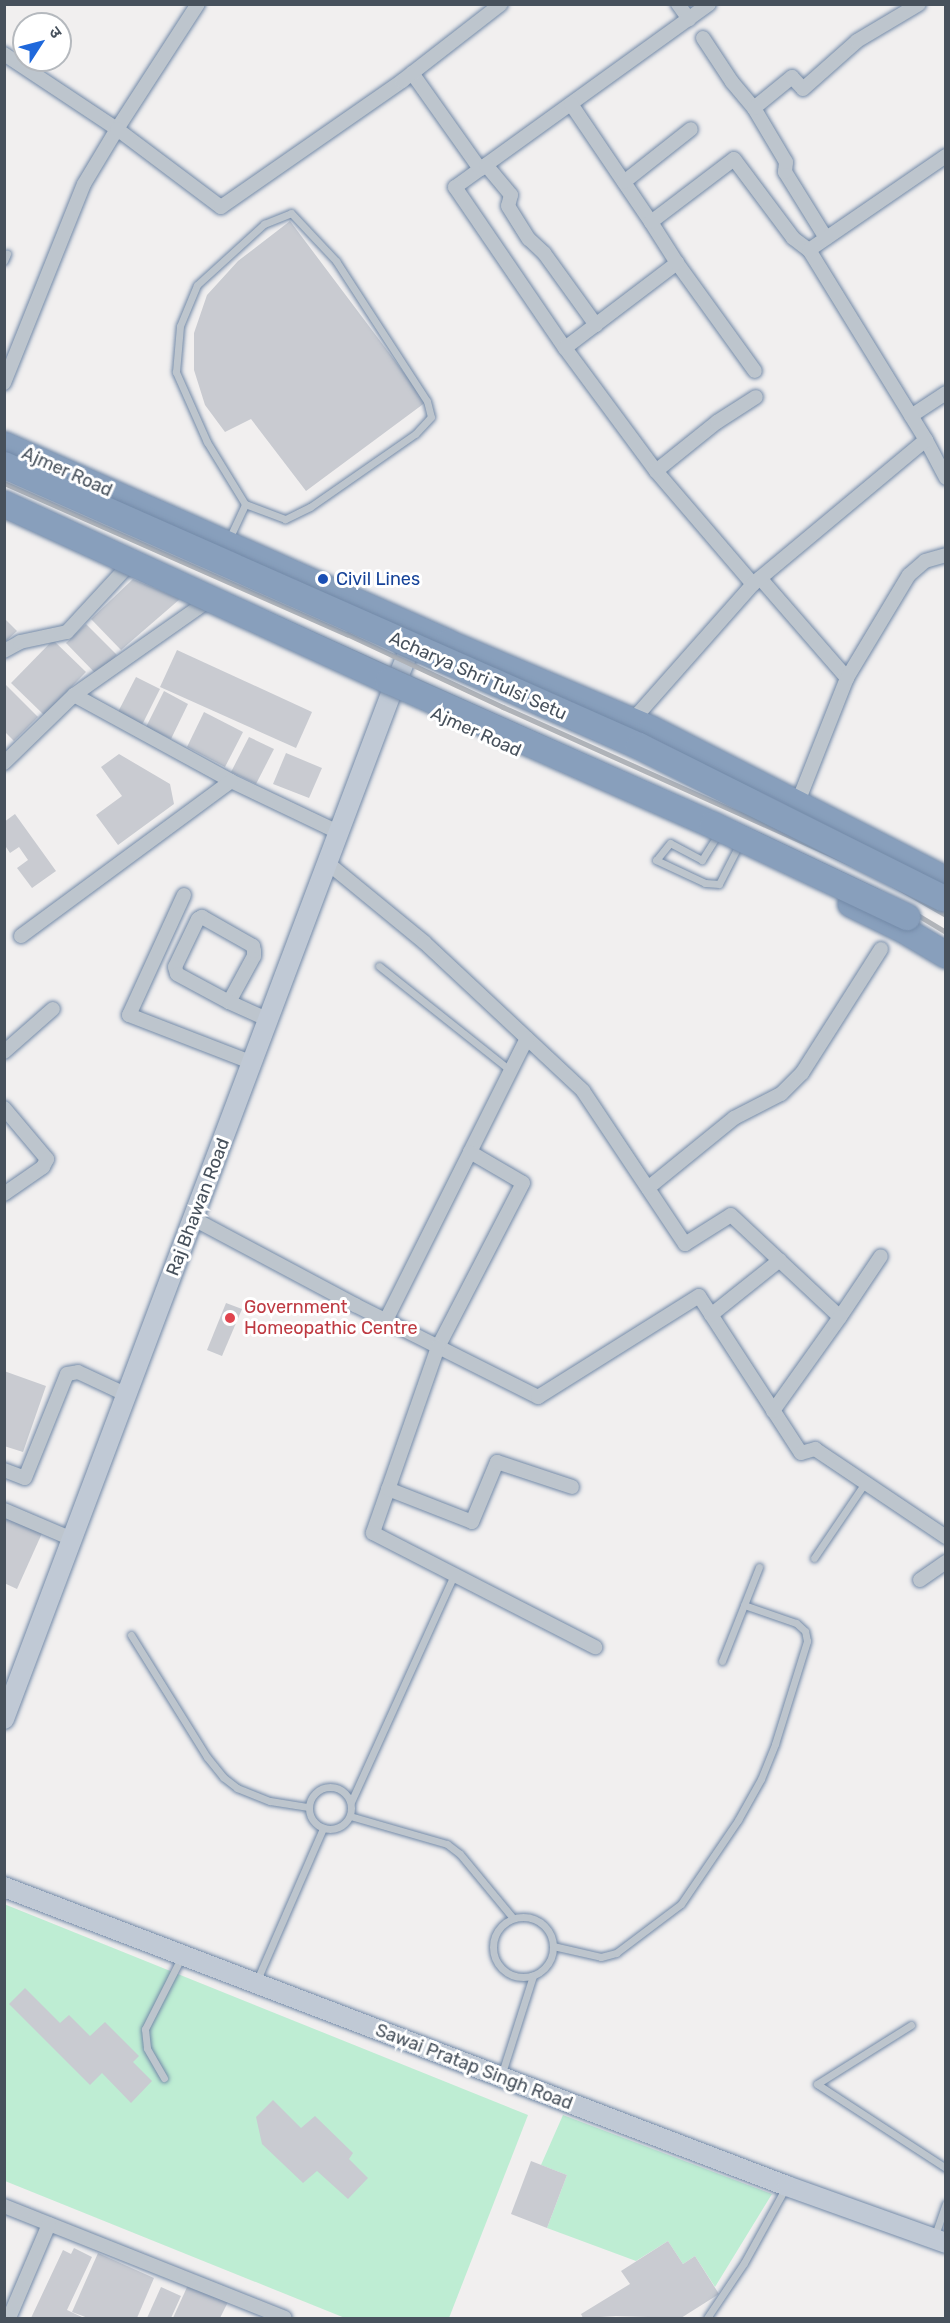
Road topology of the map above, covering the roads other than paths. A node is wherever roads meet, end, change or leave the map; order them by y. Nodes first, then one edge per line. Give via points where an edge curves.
1 (198, 4) edge
2 (501, 4) edge
3 (678, 4) edge
4 (709, 4) edge
5 (918, 4) edge
6 (689, 19) junction
7 (703, 38) dead end
8 (4, 54) edge
9 (412, 73) junction
10 (571, 104) junction
11 (754, 108) junction
12 (117, 129) junction
13 (691, 129) dead end
14 (945, 156) edge
15 (483, 167) junction
16 (624, 182) junction
17 (651, 222) junction
18 (826, 238) junction
19 (809, 250) junction
20 (677, 263) junction
21 (596, 325) junction
22 (565, 348) junction
23 (754, 371) dead end
24 (4, 383) edge
25 (945, 393) edge
26 (756, 397) dead end
27 (911, 416) junction
28 (926, 440) junction
29 (4, 445) edge
30 (4, 465) edge
31 (656, 471) junction
32 (945, 478) edge
33 (4, 504) edge
34 (245, 504) junction
35 (4, 514) edge
36 (227, 544) junction
37 (945, 555) edge
38 (126, 568) junction
39 (757, 581) junction
40 (205, 603) junction
41 (418, 629) junction
42 (4, 651) edge
43 (847, 678) junction
44 (391, 694) junction
45 (74, 695) junction
46 (634, 723) junction
47 (4, 764) edge
48 (231, 781) junction
49 (798, 802) junction
50 (340, 833) junction
51 (726, 844) junction
52 (328, 864) junction
53 (942, 871) edge
54 (184, 895) dead end
55 (945, 900) edge
56 (21, 936) dead end
57 (945, 938) edge
58 (880, 949) dead end
59 (945, 955) edge
60 (379, 966) dead end
61 (229, 1002) junction
62 (53, 1009) dead end
63 (269, 1020) junction
64 (527, 1038) junction
65 (4, 1052) edge
66 (253, 1063) junction
67 (511, 1071) junction
68 (4, 1108) edge
69 (470, 1152) junction
70 (648, 1188) junction
71 (4, 1194) edge
72 (194, 1219) junction
73 (881, 1256) dead end
74 (780, 1260) junction
75 (711, 1316) junction
76 (840, 1317) junction
77 (386, 1320) junction
78 (438, 1347) junction
79 (127, 1395) junction
80 (773, 1411) junction
81 (4, 1470) edge
82 (865, 1483) junction
83 (572, 1487) dead end
84 (388, 1489) junction
85 (4, 1510) edge
86 (945, 1537) edge
87 (72, 1539) junction
88 (814, 1558) dead end
89 (945, 1562) edge
90 (759, 1567) dead end
91 (454, 1575) junction
92 (920, 1580) dead end
93 (744, 1605) junction
94 (131, 1635) dead end
95 (595, 1647) dead end
96 (722, 1661) dead end
97 (4, 1719) edge
98 (351, 1802) junction
99 (309, 1808) junction
100 (350, 1816) junction
101 (323, 1828) junction
102 (4, 1887) edge
103 (513, 1918) junction
104 (554, 1946) junction
105 (182, 1956) junction
106 (533, 1976) junction
107 (256, 1984) junction
108 (911, 2025) dead end
109 (501, 2077) junction
110 (164, 2078) dead end
111 (945, 2168) edge
112 (787, 2186) junction
113 (945, 2204) edge
114 (4, 2206) edge
115 (49, 2224) junction
116 (940, 2240) edge
117 (9, 2319) edge
118 (285, 2319) edge
119 (707, 2319) edge

1 - 12 street
2 - 9 street
3 - 6 street
4 - 6 street
5 - 11 street via 857,41 804,89 792,77
6 - 10 street
7 - 11 street
8 - 12 street
9 - 12 street via 221,207
9 - 15 street
10 - 15 street
10 - 16 street
11 - 18 street via 786,162 785,172
12 - 24 street via 84,184
13 - 16 street
14 - 18 street
15 - 21 street via 511,195 508,206 529,239
15 - 22 street via 455,187
16 - 17 street
17 - 19 street via 734,159 793,238
17 - 20 street
18 - 19 street
19 - 27 street
20 - 21 street
20 - 23 street
21 - 22 street
22 - 31 street
25 - 27 street
26 - 31 street via 717,422
27 - 28 street
28 - 32 street
28 - 39 street
29 - 36 highway, Ajmer Road
30 - 55 highway, Acharya Shri Tulsi Setu, bridge via 639,746
31 - 39 street
33 - 57 highway, bridge via 713,825
34 - 34 lane via 207,442 176,372 180,326 197,285 264,224 291,213 336,261 427,401 431,417 415,434 353,479 285,519
34 - 36 lane
35 - 38 highway, Ajmer Road
36 - 41 highway, Ajmer Road
37 - 43 street via 925,561 909,575
38 - 40 highway, Ajmer Road
38 - 42 street via 67,632 20,642
39 - 43 street
39 - 46 street
40 - 44 highway, Ajmer Road
40 - 45 street
41 - 44 street, Raj Bhawan Road
41 - 46 highway, Ajmer Road
43 - 49 street
44 - 50 street, Raj Bhawan Road
44 - 51 highway, Ajmer Road
45 - 47 street
45 - 48 street
46 - 49 highway, Ajmer Road
48 - 50 street
48 - 56 street
49 - 53 highway, Ajmer Road
50 - 52 street, Raj Bhawan Road
51 - 51 lane via 719,884 705,883 656,860 670,843 702,860
51 - 59 highway, Ajmer Road via 904,930
52 - 63 street, Raj Bhawan Road
52 - 64 street via 424,942
54 - 66 street via 129,1015
58 - 70 street via 802,1073 781,1094 734,1118
60 - 67 lane
61 - 61 street via 175,971 202,917 253,946
61 - 63 street
62 - 65 street
63 - 66 street, Raj Bhawan Road
64 - 67 street
64 - 70 street via 583,1091
66 - 72 street, Raj Bhawan Road
67 - 69 street
68 - 71 street via 47,1159 43,1167
69 - 77 street
69 - 78 street via 522,1183
70 - 74 street via 685,1244 731,1215
72 - 77 street
72 - 79 street, Raj Bhawan Road
73 - 76 street
74 - 75 street
74 - 76 street
75 - 78 street via 699,1296 538,1397
75 - 80 street
76 - 80 street
77 - 78 street
78 - 84 street
79 - 81 street via 78,1371 67,1374 25,1478
79 - 87 street, Raj Bhawan Road
80 - 82 street via 801,1453 815,1449
82 - 86 street
82 - 88 lane
83 - 84 street via 497,1462 471,1522
84 - 91 street via 372,1533
85 - 87 street
87 - 97 street, Raj Bhawan Road
89 - 92 street
90 - 93 lane
91 - 95 street
91 - 98 lane
93 - 96 lane
93 - 104 lane via 796,1623 805,1631 807,1641 775,1744 744,1810 681,1904 616,1953 601,1957
94 - 99 lane via 223,1777 237,1788 262,1798
98 - 99 lane via 345,1791 324,1788 313,1795
98 - 100 lane
99 - 101 lane via 313,1820
100 - 101 lane via 336,1829
100 - 103 lane via 447,1844 460,1854
101 - 107 lane
102 - 105 street, Sawai Pratap Singh Road
103 - 104 lane via 540,1922
103 - 106 lane via 494,1938 495,1957 514,1976
104 - 106 lane via 548,1964
105 - 107 street, Sawai Pratap Singh Road
105 - 110 lane via 145,2029 147,2048
106 - 109 lane
107 - 109 street, Sawai Pratap Singh Road
108 - 111 lane via 817,2084
109 - 112 street, Sawai Pratap Singh Road
112 - 116 street, Sawai Pratap Singh Road
112 - 119 lane
113 - 116 lane
114 - 115 street
115 - 117 street
115 - 118 street

